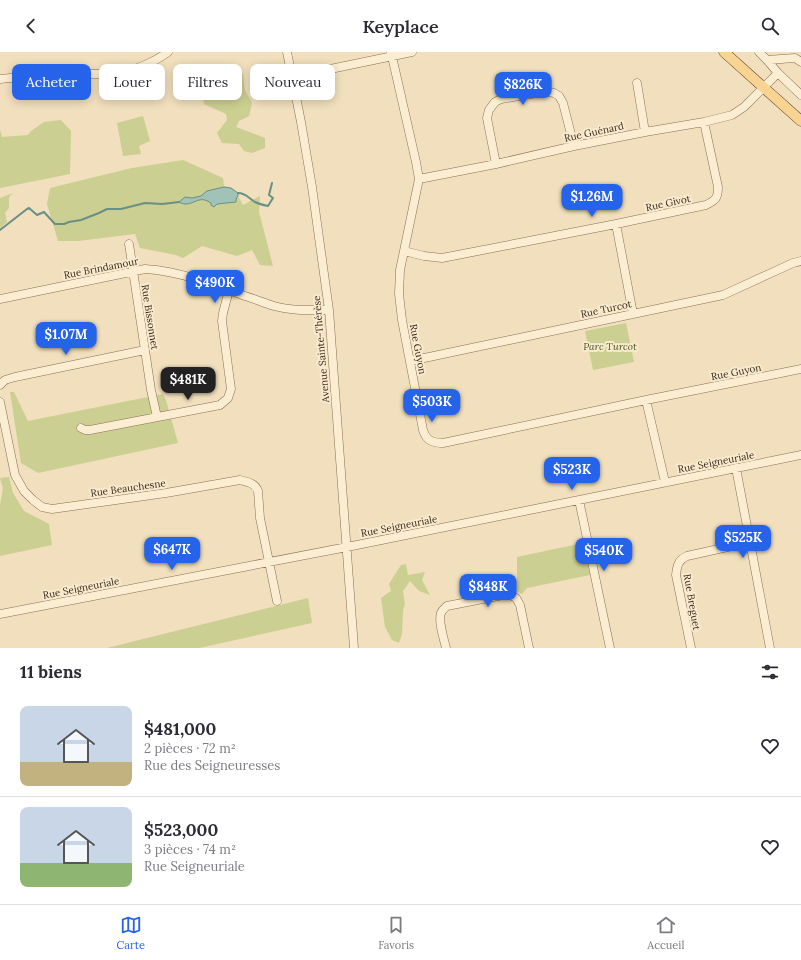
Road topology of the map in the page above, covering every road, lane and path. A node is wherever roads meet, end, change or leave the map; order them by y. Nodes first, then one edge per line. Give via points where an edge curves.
1 (168, 52) edge
2 (287, 52) edge
3 (412, 52) edge
4 (724, 52) edge
5 (759, 52) edge
6 (392, 54) edge
7 (767, 60) junction
8 (801, 62) edge
9 (335, 68) edge
10 (778, 73) junction
11 (0, 79) edge
12 (637, 83) dead end
13 (763, 88) junction
14 (801, 95) edge
15 (801, 121) edge
16 (704, 122) junction
17 (645, 132) junction
18 (574, 146) junction
19 (496, 164) junction
20 (419, 179) junction
21 (616, 224) junction
22 (129, 244) dead end
23 (404, 251) junction
24 (801, 261) edge
25 (133, 271) junction
26 (229, 290) junction
27 (0, 299) edge
28 (329, 310) junction
29 (633, 314) junction
30 (145, 350) junction
31 (410, 361) junction
32 (801, 369) edge
33 (0, 385) edge
34 (646, 400) junction
35 (0, 402) edge
36 (157, 417) junction
37 (81, 428) dead end
38 (801, 455) edge
39 (736, 468) junction
40 (665, 482) junction
41 (579, 500) junction
42 (750, 542) junction
43 (347, 547) junction
44 (269, 562) junction
45 (277, 601) dead end
46 (0, 614) edge
47 (354, 648) edge
48 (446, 648) edge
49 (529, 648) edge
50 (610, 648) edge
51 (691, 648) edge
52 (770, 648) edge

1 - 11 street via 133,70 121,72
2 - 28 street, Avenue Sainte-Thérèse via 303,129
3 - 6 street
4 - 13 main road
5 - 7 street
6 - 9 street
6 - 20 street, Rue Guyon
7 - 8 street via 795,58
7 - 10 street
10 - 13 street, Rue Guénard
10 - 14 street
12 - 17 street
13 - 15 main road
13 - 16 street, Rue Guénard via 732,115
16 - 17 street, Rue Guénard
16 - 21 street, Rue Givot via 718,187 715,200 706,205
17 - 18 street, Rue Guénard
18 - 19 street, Rue Guénard
18 - 19 street via 564,103 559,96 543,92 502,99 491,106 487,118
19 - 20 street, Rue Guénard
20 - 23 street, Rue Guyon
21 - 23 street, Rue Givot via 442,258
21 - 29 street
22 - 25 street, Rue Bissonnet
23 - 31 street, Rue Guyon via 399,294
24 - 29 street, Rue Turcot via 723,295
25 - 26 street, Rue Brindamour via 145,269 168,272
25 - 27 street, Rue Brindamour
25 - 30 street, Rue Bissonnet
26 - 28 street, Rue Brindamour via 289,309
26 - 36 street via 222,321 232,389 228,398 220,405
28 - 43 street, Avenue Sainte-Thérèse
29 - 31 street, Rue Turcot
30 - 33 street via 5,380
30 - 36 street, Rue Bissonnet
31 - 34 street, Rue Guyon via 425,436 435,443
32 - 34 street, Rue Guyon
34 - 40 street
35 - 44 street, Rue Beauchesne via 15,475 24,491 42,507 52,509 240,480 254,484 258,491 260,518
36 - 37 street via 90,430
38 - 39 street, Rue Seigneuriale
39 - 40 street, Rue Seigneuriale
39 - 42 street
40 - 41 street, Rue Seigneuriale
41 - 43 street, Rue Seigneuriale
41 - 50 street
42 - 51 street, Rue Breguet via 681,558 676,576
42 - 52 street
43 - 44 street, Rue Seigneuriale
43 - 47 street, Avenue Sainte-Thérèse
44 - 45 street, Rue Beauchesne
44 - 46 street, Rue Seigneuriale
48 - 49 street via 440,614 447,606 508,594 516,598 520,604

